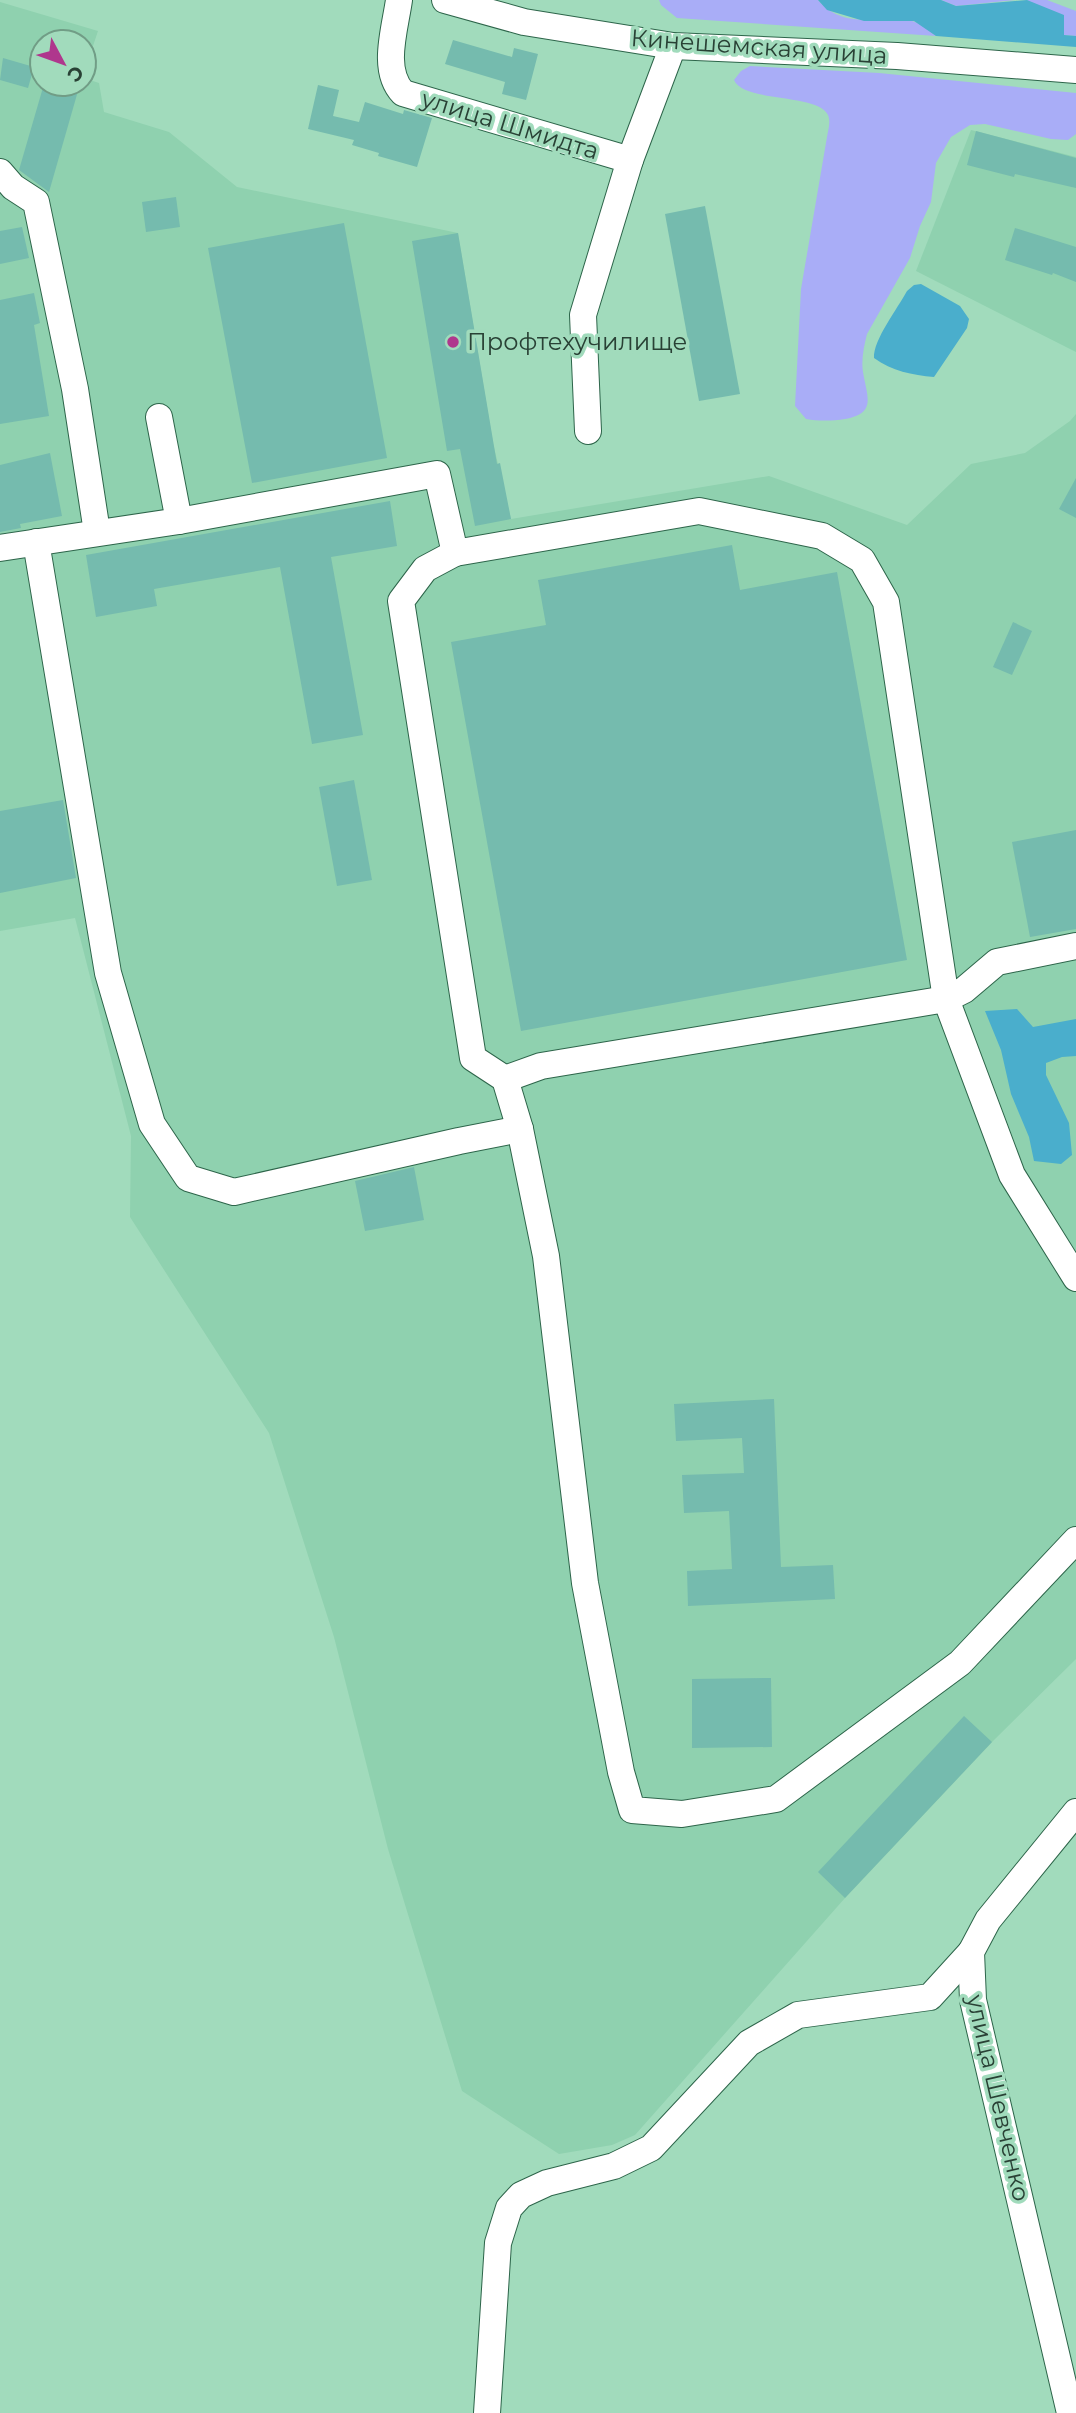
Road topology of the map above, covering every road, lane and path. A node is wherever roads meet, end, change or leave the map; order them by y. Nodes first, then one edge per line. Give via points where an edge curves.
1 (399, 0) edge
2 (445, 0) edge
3 (673, 46) junction
4 (1076, 70) edge
5 (630, 160) junction
6 (0, 172) edge
7 (159, 417) dead end
8 (588, 431) dead end
9 (179, 521) junction
10 (97, 532) junction
11 (36, 542) junction
12 (0, 548) edge
13 (456, 553) junction
14 (1076, 946) edge
15 (946, 999) junction
16 (505, 1079) junction
17 (520, 1129) junction
18 (1076, 1278) edge
19 (1076, 1540) edge
20 (1076, 1812) edge
21 (971, 1952) junction
22 (486, 2413) edge
23 (1070, 2413) edge

1 - 5 street, улица Шмидта via 391,65 395,84 403,93
2 - 3 street, Кинешемская улица via 524,22
3 - 4 street, Кинешемская улица
3 - 5 street
5 - 8 street via 583,314
6 - 10 street via 36,202 75,389
7 - 9 street
9 - 10 street
9 - 13 street via 437,474
10 - 11 street
11 - 12 street
11 - 17 street via 108,973 152,1124 188,1178 234,1192
13 - 15 street via 699,511 822,536 862,560 886,602
13 - 16 street via 425,569 401,601 473,1058
14 - 15 street via 997,962
15 - 16 street via 541,1066
15 - 18 street via 1012,1175
16 - 17 street
17 - 19 street via 546,1256 585,1583 632,1810 682,1814 776,1799 960,1663
20 - 21 street via 988,1920
21 - 22 street via 930,1997 798,2015 749,2043 651,2148 614,2166 547,2183 521,2195 509,2208 498,2243
21 - 23 street, улица Шевченко via 973,2000

